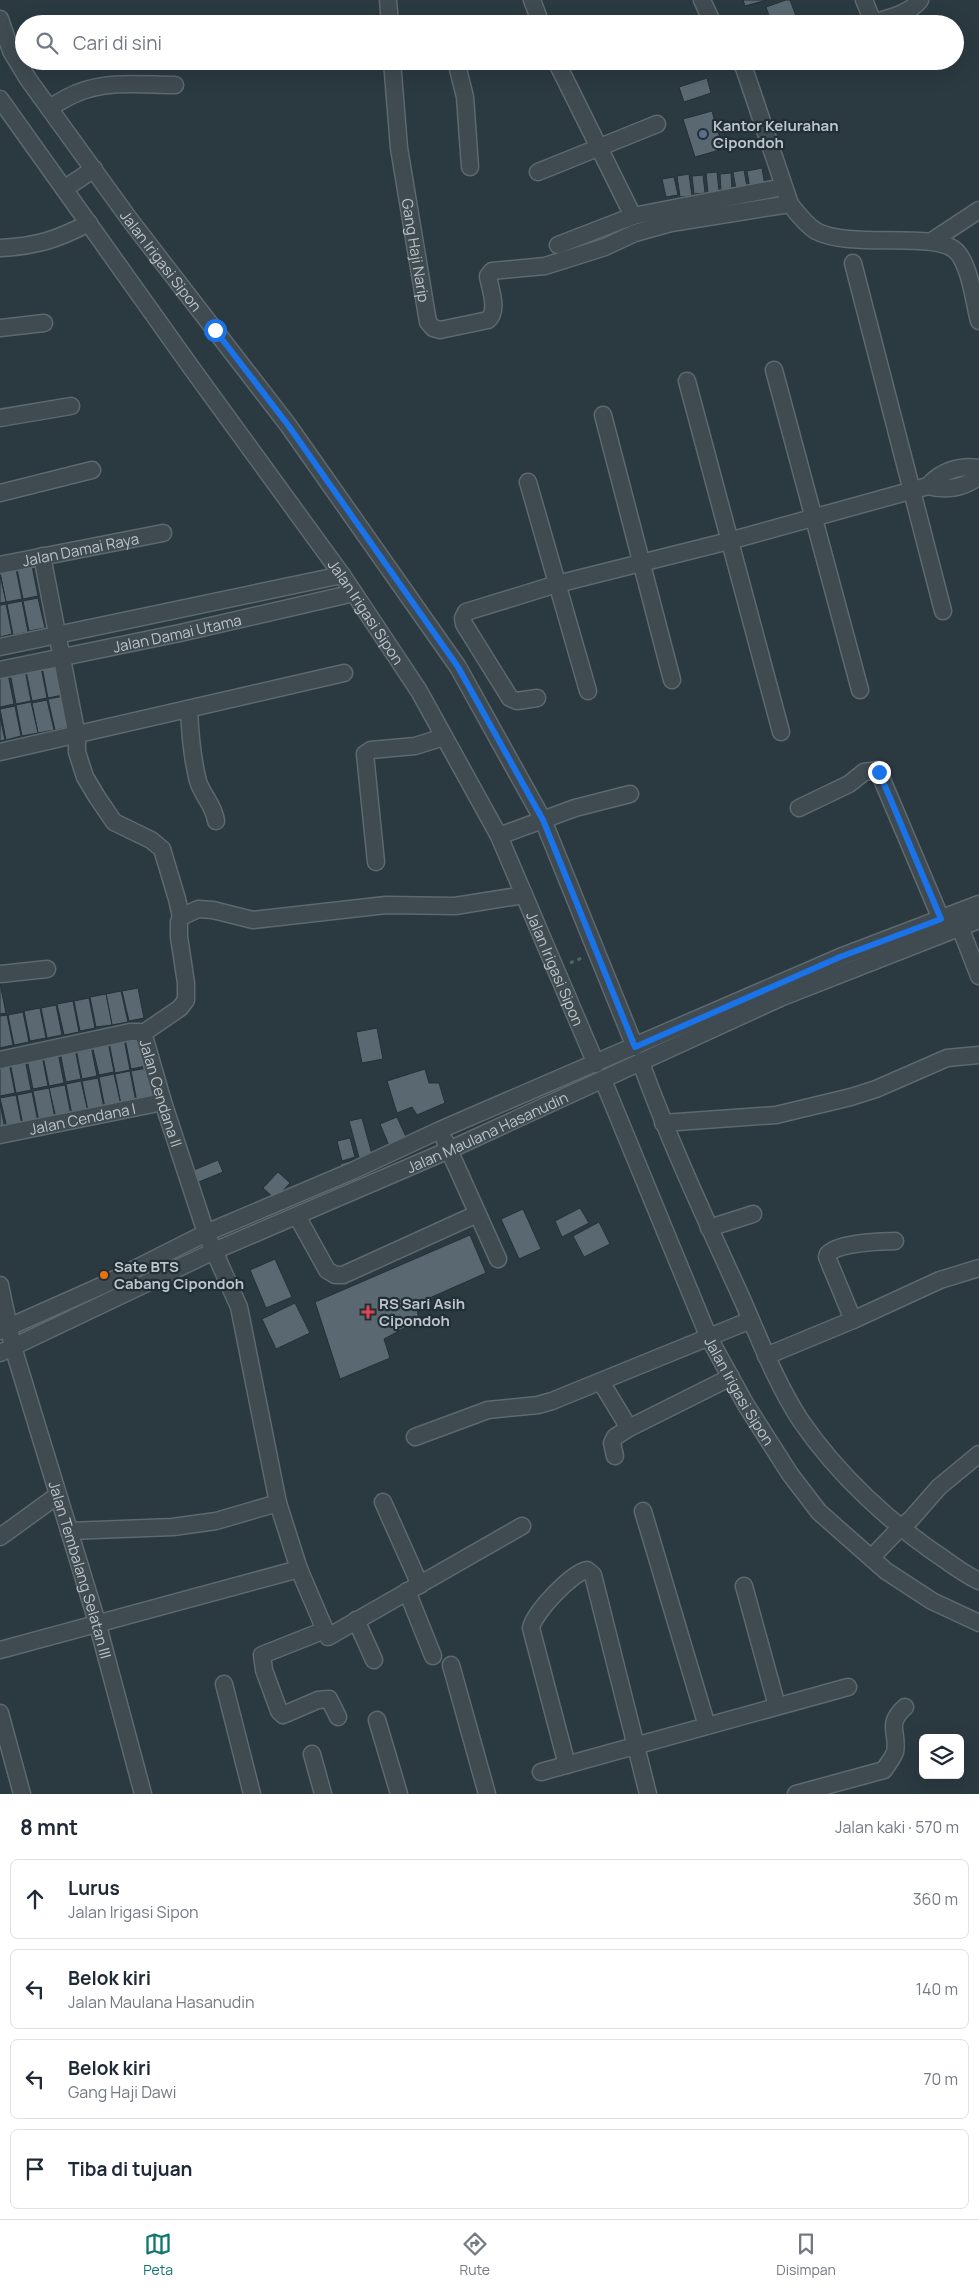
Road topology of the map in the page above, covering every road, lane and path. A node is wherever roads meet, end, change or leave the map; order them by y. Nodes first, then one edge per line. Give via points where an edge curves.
1 (388, 0) edge
2 (532, 0) edge
3 (702, 0) edge
4 (864, 0) edge
5 (920, 0) edge
6 (389, 15) edge
7 (538, 15) edge
8 (709, 15) edge
9 (869, 15) edge
10 (894, 15) edge
11 (0, 19) edge
12 (15, 58) edge
13 (23, 70) edge
14 (393, 70) edge
15 (458, 70) edge
16 (560, 70) edge
17 (746, 70) edge
18 (175, 85) dead end
19 (0, 99) edge
20 (49, 108) junction
21 (657, 124) dead end
22 (599, 147) junction
23 (470, 167) dead end
24 (94, 169) junction
25 (538, 172) dead end
26 (783, 187) junction
27 (64, 189) junction
28 (790, 204) junction
29 (979, 210) edge
30 (633, 216) junction
31 (88, 223) junction
32 (932, 241) junction
33 (558, 245) dead end
34 (0, 248) edge
35 (853, 263) dead end
36 (979, 321) edge
37 (44, 323) dead end
38 (0, 328) edge
39 (774, 370) dead end
40 (687, 381) dead end
41 (71, 406) dead end
42 (602, 416) dead end
43 (0, 418) edge
44 (979, 468) edge
45 (92, 470) dead end
46 (979, 476) edge
47 (528, 482) dead end
48 (928, 486) junction
49 (911, 492) junction
50 (0, 493) edge
51 (814, 518) junction
52 (163, 533) dead end
53 (729, 541) junction
54 (42, 556) junction
55 (641, 564) junction
56 (0, 566) edge
57 (342, 575) junction
58 (557, 584) junction
59 (354, 593) junction
60 (943, 611) dead end
61 (58, 635) junction
62 (0, 647) edge
63 (62, 658) junction
64 (0, 670) edge
65 (344, 673) dead end
66 (672, 680) dead end
67 (860, 690) dead end
68 (588, 691) dead end
69 (536, 698) dead end
70 (188, 710) junction
71 (781, 732) dead end
72 (77, 736) junction
73 (444, 737) junction
74 (0, 752) edge
75 (630, 794) dead end
76 (799, 808) dead end
77 (216, 820) dead end
78 (540, 821) junction
79 (501, 835) junction
80 (376, 862) dead end
81 (524, 895) junction
82 (979, 904) edge
83 (181, 917) junction
84 (941, 919) junction
85 (979, 920) edge
86 (962, 933) junction
87 (588, 955) dead end
88 (566, 965) dead end
89 (48, 969) dead end
90 (978, 972) edge
91 (0, 974) edge
92 (142, 1034) junction
93 (631, 1049) junction
94 (979, 1055) edge
95 (0, 1060) edge
96 (598, 1063) junction
97 (639, 1067) junction
98 (607, 1083) junction
99 (163, 1102) junction
100 (660, 1116) junction
101 (440, 1130) junction
102 (0, 1135) edge
103 (395, 1151) junction
104 (451, 1155) junction
105 (404, 1170) junction
106 (477, 1214) junction
107 (753, 1214) dead end
108 (297, 1216) junction
109 (708, 1228) junction
110 (206, 1233) junction
111 (895, 1241) dead end
112 (498, 1259) dead end
113 (218, 1260) junction
114 (979, 1268) edge
115 (0, 1285) edge
116 (853, 1320) junction
117 (749, 1321) junction
118 (4, 1329) edge
119 (711, 1337) junction
120 (7, 1350) edge
121 (766, 1356) junction
122 (731, 1377) junction
123 (601, 1382) junction
124 (629, 1428) junction
125 (415, 1437) dead end
126 (979, 1454) edge
127 (615, 1456) dead end
128 (58, 1495) junction
129 (383, 1502) dead end
130 (278, 1503) junction
131 (643, 1511) dead end
132 (522, 1526) dead end
133 (898, 1530) junction
134 (69, 1532) junction
135 (0, 1537) edge
136 (873, 1555) junction
137 (299, 1568) junction
138 (979, 1581) edge
139 (744, 1586) dead end
140 (414, 1588) junction
141 (356, 1620) junction
142 (97, 1622) junction
143 (979, 1623) edge
144 (325, 1630) junction
145 (0, 1650) edge
146 (433, 1656) dead end
147 (374, 1660) dead end
148 (452, 1665) dead end
149 (224, 1684) dead end
150 (848, 1687) dead end
151 (777, 1706) junction
152 (905, 1707) dead end
153 (0, 1713) edge
154 (338, 1717) dead end
155 (377, 1720) dead end
156 (707, 1726) junction
157 (635, 1746) junction
158 (312, 1754) dead end
159 (567, 1765) junction
160 (541, 1772) dead end
161 (22, 1794) edge
162 (143, 1794) edge
163 (252, 1794) edge
164 (323, 1794) edge
165 (399, 1794) edge
166 (487, 1794) edge
167 (648, 1794) edge
168 (796, 1794) edge

1 - 6 street
2 - 7 street
3 - 8 street
4 - 9 street
5 - 10 street
11 - 12 street, Jalan Irigasi Sipon
13 - 20 street, Jalan Irigasi Sipon
14 - 28 street, Gang Haji Narip via 404,189 430,326 440,330 488,320 493,315 488,276 492,271 545,266 671,223
15 - 23 street via 465,97
16 - 22 street
17 - 26 street
18 - 20 street via 95,87 78,92
19 - 27 street, Jalan Irigasi Sipon
20 - 24 street, Jalan Irigasi Sipon
21 - 22 street
22 - 25 street
22 - 30 street
24 - 27 street
24 - 78 street, Jalan Irigasi Sipon via 288,425 458,667
26 - 28 street
26 - 30 street
27 - 31 street, Jalan Irigasi Sipon
28 - 32 street via 817,231 848,239
29 - 32 street
30 - 33 street
31 - 34 street via 50,241 27,247
31 - 57 street, Jalan Irigasi Sipon
32 - 36 street via 951,246 964,262
35 - 49 street
37 - 38 street
39 - 51 street
40 - 53 street
41 - 43 street
42 - 55 street
44 - 48 street via 967,466 938,475
45 - 50 street
46 - 48 street via 971,482 943,490
47 - 58 street
48 - 49 street
49 - 51 street
49 - 60 street
51 - 53 street
51 - 67 street
52 - 54 street, Jalan Damai Raya
53 - 55 street
53 - 71 street
54 - 56 street, Jalan Damai Raya
54 - 61 street
55 - 58 street
55 - 66 street
57 - 59 street, Jalan Irigasi Sipon
57 - 61 street, Jalan Damai Utama
58 - 68 street
58 - 69 street via 468,611 462,620 512,700
59 - 63 street, Jalan Damai Utama
59 - 73 street, Jalan Irigasi Sipon via 419,691
61 - 62 street, Jalan Damai Utama
61 - 63 street
63 - 64 street, Jalan Damai Utama
63 - 72 street
65 - 70 street
70 - 72 street
70 - 77 street via 199,783
72 - 74 street
72 - 83 street via 77,752 85,777 114,822 162,849
73 - 79 street, Jalan Irigasi Sipon
73 - 80 street via 415,746 371,750 365,754
75 - 78 street
76 - 84 street via 849,784 864,772 878,770
78 - 79 street
78 - 93 street, Jalan Irigasi Sipon
79 - 81 street, Jalan Irigasi Sipon
81 - 83 street via 455,906 386,905 253,920 213,910 198,910
81 - 96 street, Jalan Irigasi Sipon
82 - 84 street, Jalan Maulana Hasanudin
83 - 92 street via 179,937 186,1000 180,1008
84 - 93 street, Jalan Maulana Hasanudin via 840,957
85 - 86 street, Jalan Maulana Hasanudin
86 - 90 street
86 - 97 street, Jalan Maulana Hasanudin via 780,998
87 - 88 path
89 - 91 street
92 - 95 street, Jalan Cendana II via 130,1032
92 - 99 street, Jalan Cendana II
93 - 96 street, Jalan Maulana Hasanudin
94 - 100 street via 947,1058 876,1089 776,1115
96 - 101 street, Jalan Maulana Hasanudin
97 - 98 street, Jalan Maulana Hasanudin
97 - 100 street
98 - 104 street, Jalan Maulana Hasanudin
98 - 119 street, Jalan Irigasi Sipon
99 - 102 street, Jalan Cendana I
99 - 110 street, Jalan Cendana II
100 - 109 street
101 - 103 street, Jalan Maulana Hasanudin
101 - 104 street
103 - 105 street
103 - 110 street, Jalan Maulana Hasanudin
104 - 105 street, Jalan Maulana Hasanudin
104 - 106 street
105 - 108 street, Jalan Maulana Hasanudin
106 - 108 street via 343,1275 327,1270
106 - 112 street
107 - 109 street
108 - 113 street, Jalan Maulana Hasanudin
109 - 117 street
110 - 113 street, Jalan Cendana II
110 - 118 street, Jalan Maulana Hasanudin via 101,1286
111 - 116 street via 850,1246 828,1254
113 - 120 street, Jalan Maulana Hasanudin
113 - 130 street, Jalan Cendana II via 239,1307
114 - 116 street via 940,1280
115 - 118 street
116 - 121 street
117 - 119 street
117 - 121 street
118 - 120 street, Jalan Tembalang Selatan III
119 - 122 street, Jalan Irigasi Sipon
119 - 123 street
120 - 128 street, Jalan Tembalang Selatan III
121 - 133 street via 799,1418 821,1450
122 - 124 street
122 - 136 street, Jalan Irigasi Sipon via 790,1474 819,1512
123 - 124 street
123 - 125 street via 538,1405 488,1410
124 - 127 street via 615,1437 612,1443
126 - 133 street via 938,1487
128 - 134 street, Jalan Tembalang Selatan III
128 - 135 street
129 - 140 street
130 - 134 street via 216,1521 173,1527
130 - 137 street, Jalan Cendana II
131 - 156 street
132 - 140 street
133 - 136 street
133 - 138 street
134 - 142 street, Jalan Tembalang Selatan III
136 - 143 street, Jalan Irigasi Sipon via 886,1571 932,1601
137 - 142 street
137 - 144 street, Jalan Cendana II
139 - 151 street
140 - 141 street
140 - 146 street
141 - 144 street via 328,1637
141 - 147 street
142 - 145 street
142 - 162 street, Jalan Tembalang Selatan III
144 - 154 street via 262,1655 264,1670 283,1715 318,1700 330,1699
148 - 166 street
149 - 163 street
150 - 151 street
151 - 156 street
152 - 168 street via 898,1714 893,1728 895,1752 884,1770
153 - 161 street
155 - 165 street
156 - 157 street
157 - 159 street
157 - 159 street via 593,1575 587,1570 581,1571 540,1610 531,1628
157 - 167 street
158 - 164 street
159 - 160 street

